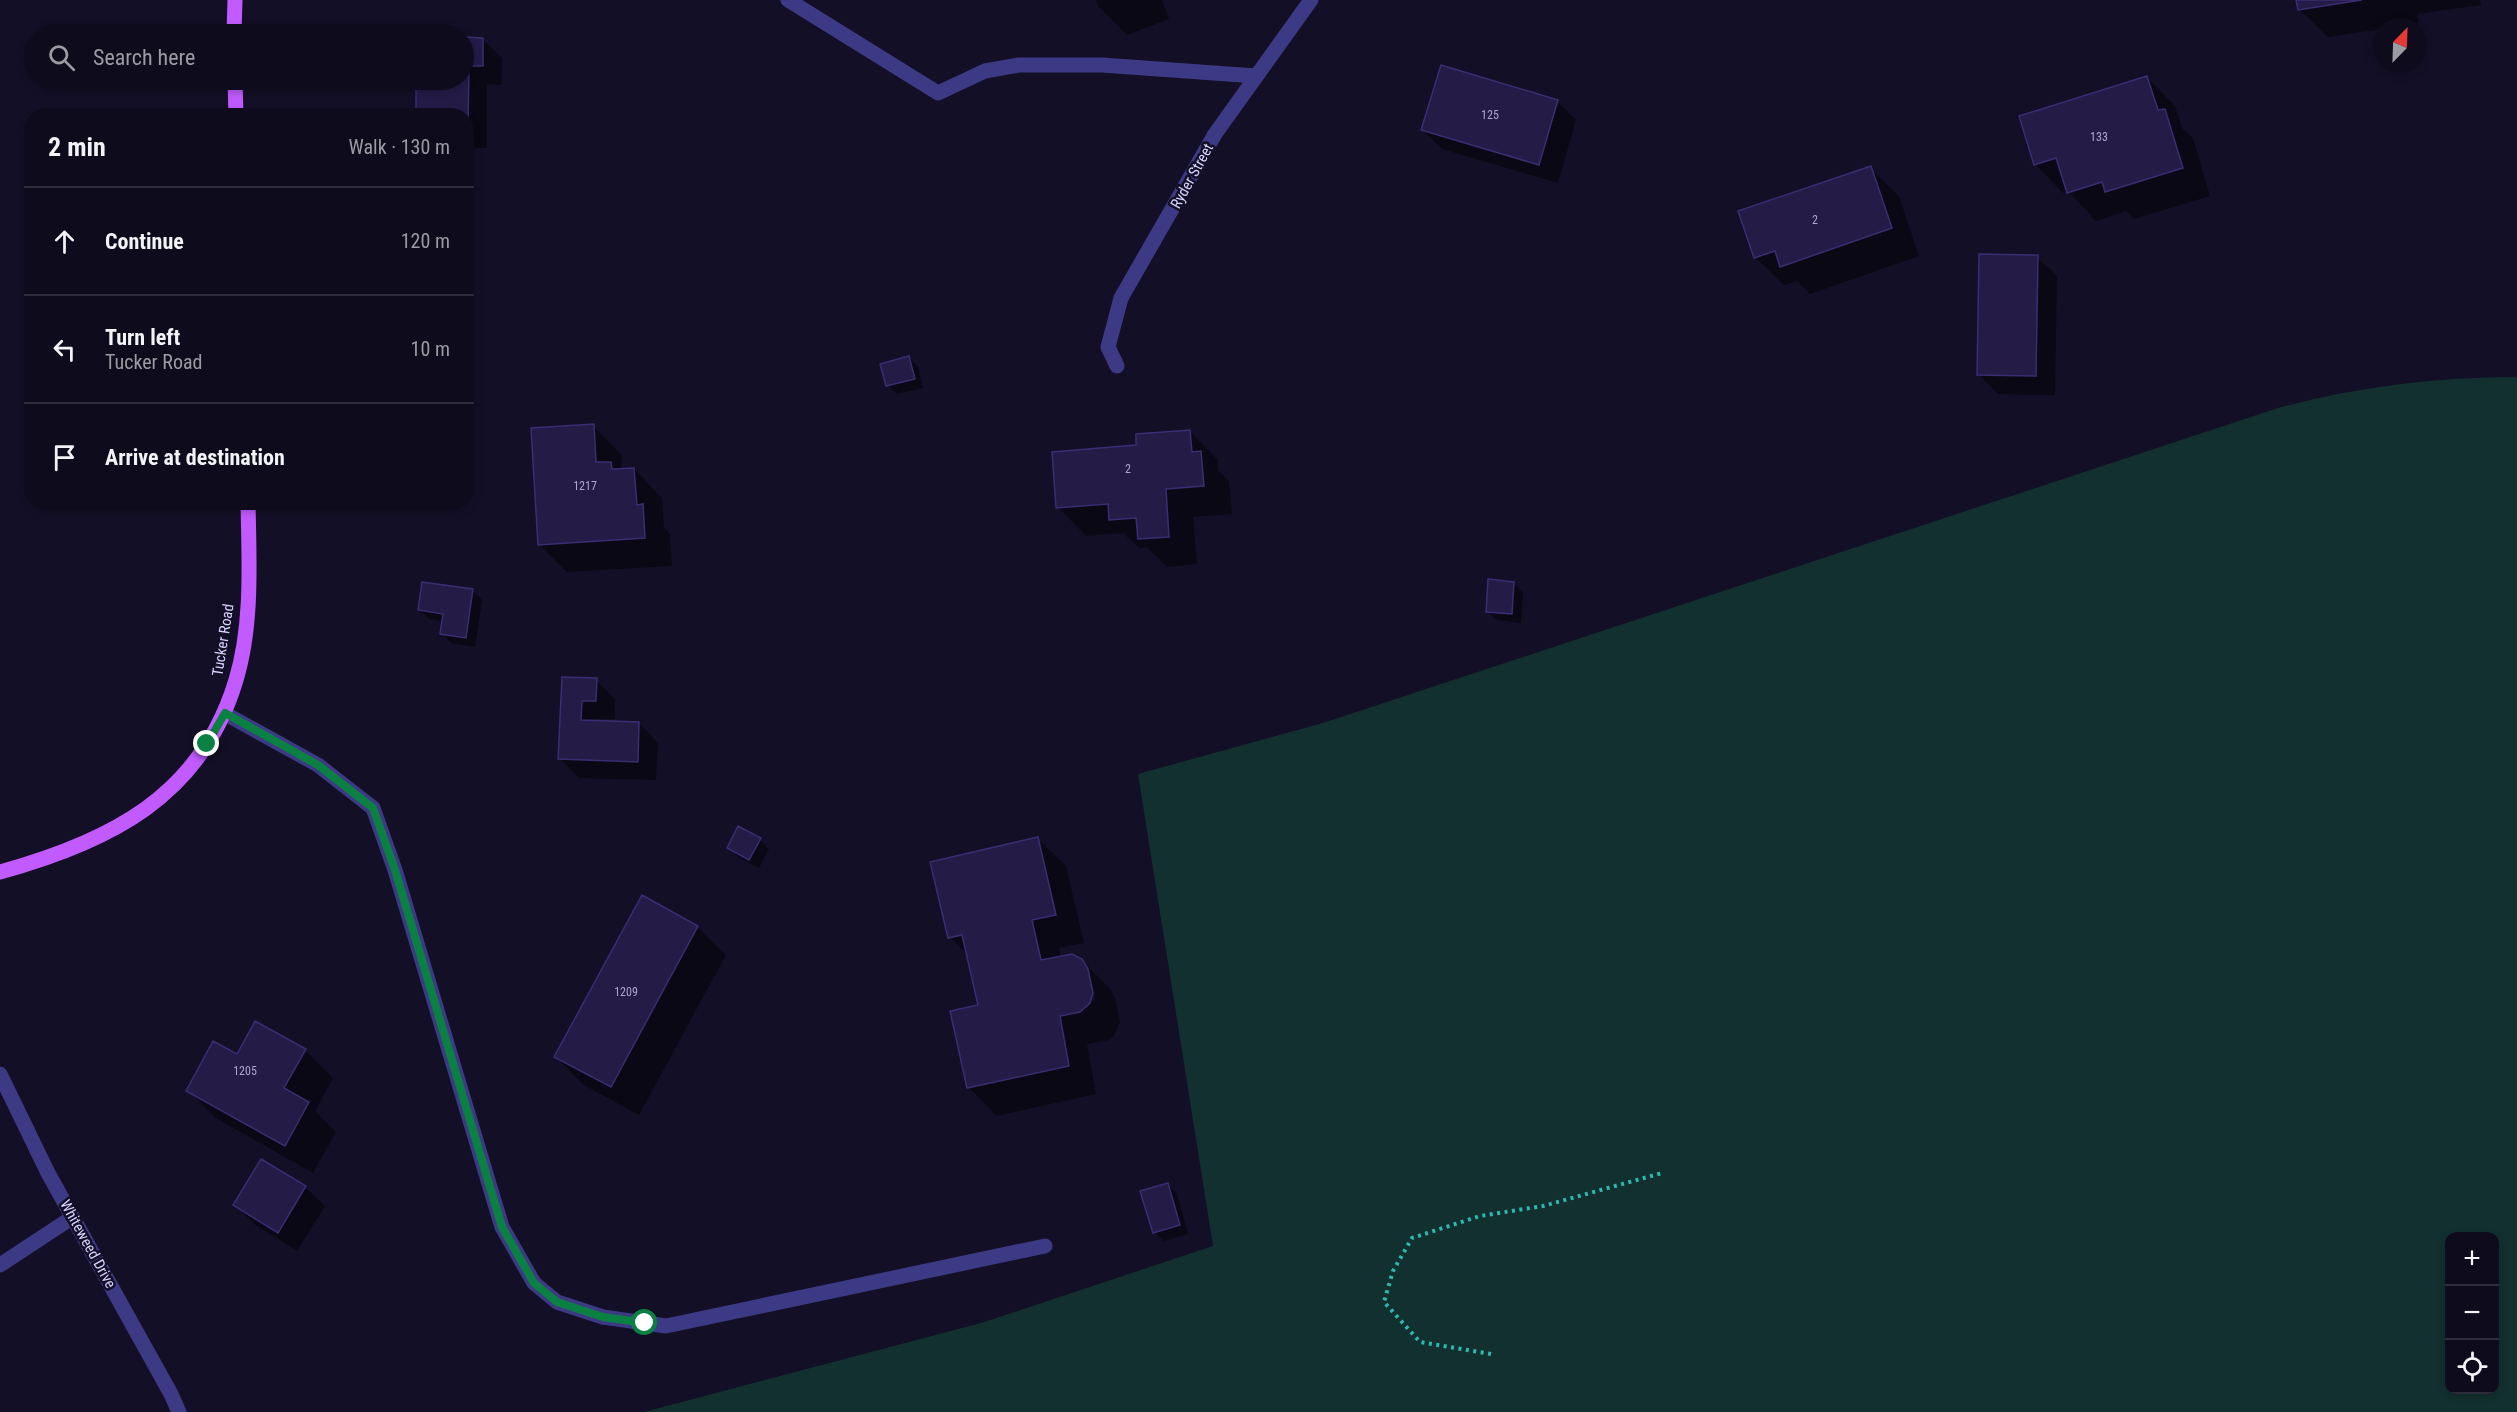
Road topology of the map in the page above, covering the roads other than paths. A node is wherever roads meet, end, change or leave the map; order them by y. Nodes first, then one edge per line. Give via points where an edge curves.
1 (235, 0) edge
2 (788, 0) edge
3 (1311, 0) edge
4 (234, 24) edge
5 (1256, 76) junction
6 (235, 90) edge
7 (236, 108) edge
8 (1117, 366) dead end
9 (248, 510) edge
10 (225, 713) junction
11 (0, 872) edge
12 (0, 1074) edge
13 (73, 1217) junction
14 (1045, 1246) dead end
15 (0, 1265) edge
16 (179, 1412) edge

1 - 4 main road
2 - 5 street via 938,93 985,71 1019,65 1102,65
3 - 5 street, Ryder Street
5 - 8 street, Ryder Street via 1215,134 1121,298 1108,347
6 - 7 main road
9 - 10 main road, Tucker Road via 245,635
10 - 11 main road, Tucker Road via 207,744 159,800 92,841
10 - 14 street via 318,765 373,808 502,1227 534,1283 557,1302 603,1317 666,1326
12 - 13 street, Whiteweed Drive
13 - 15 street
13 - 16 street, Whiteweed Drive

